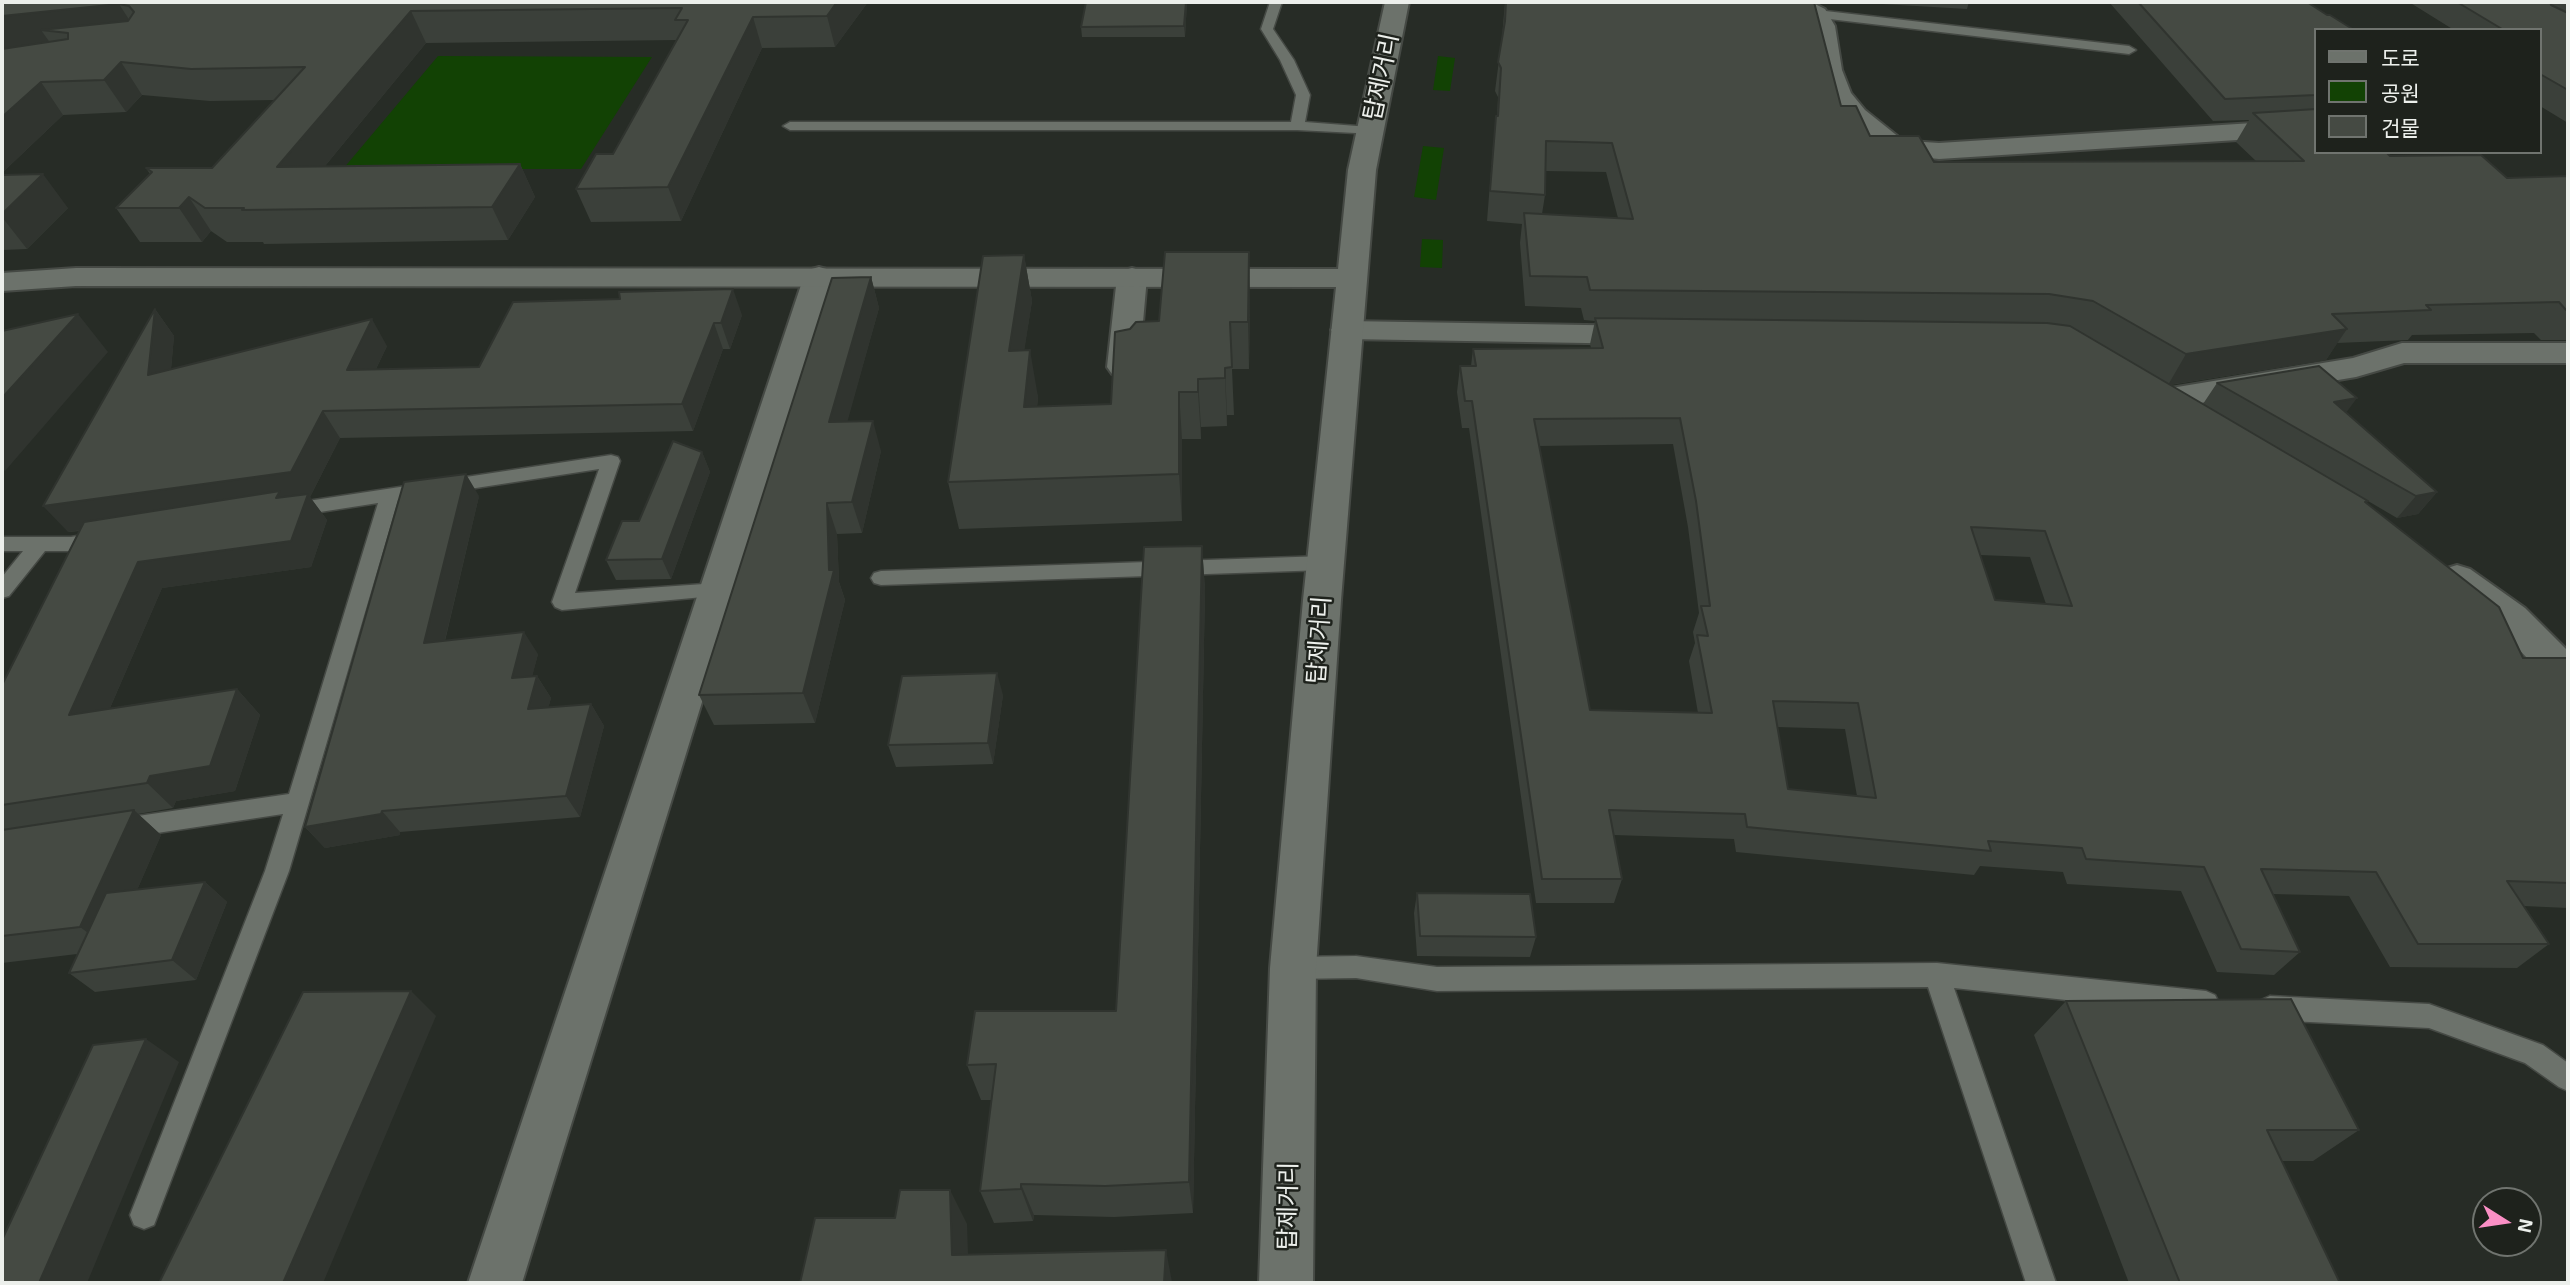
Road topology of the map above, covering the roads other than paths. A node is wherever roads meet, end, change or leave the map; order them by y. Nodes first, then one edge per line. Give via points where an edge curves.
1 (1276, 2) edge
2 (1396, 2) edge
3 (1794, 2) edge
4 (1817, 14) junction
5 (2129, 51) dead end
6 (790, 126) dead end
7 (1297, 126) junction
8 (2314, 127) edge
9 (1370, 131) junction
10 (2162, 137) junction
11 (2186, 164) edge
12 (819, 276) junction
13 (1132, 277) junction
14 (1351, 278) junction
15 (2, 282) edge
16 (1348, 330) junction
17 (1676, 335) edge
18 (2568, 353) edge
19 (1124, 367) edge
20 (2198, 420) edge
21 (390, 495) junction
22 (270, 513) edge
23 (124, 536) edge
24 (2, 544) edge
25 (40, 544) junction
26 (2435, 562) edge
27 (1325, 563) junction
28 (881, 578) dead end
29 (718, 590) junction
30 (2, 591) edge
31 (2568, 676) edge
32 (298, 802) junction
33 (96, 832) edge
34 (1293, 968) junction
35 (1937, 975) junction
36 (2568, 1078) edge
37 (144, 1215) dead end
38 (495, 1283) edge
39 (1286, 1283) edge
40 (2041, 1283) edge

1 - 7 lane via 1268,29 1303,95
2 - 9 street, 탑제거리
3 - 4 street
4 - 5 lane
4 - 10 street via 1839,95 1856,116 1891,144 1939,151
6 - 7 lane
7 - 9 lane
8 - 10 street
9 - 14 street, 탑제거리
10 - 11 street
12 - 13 street
12 - 15 street via 76,277
12 - 29 street
13 - 14 street
13 - 19 street
14 - 16 street, 탑제거리
16 - 17 street
16 - 27 street, 탑제거리
18 - 20 street via 2402,354 2356,367 2153,392
21 - 22 lane
21 - 29 lane via 611,461 562,602
21 - 32 lane
23 - 25 lane
24 - 25 lane
25 - 30 lane
26 - 31 street via 2512,618
27 - 28 lane
27 - 34 street, 탑제거리
29 - 38 street
32 - 33 lane
32 - 37 lane via 277,871
34 - 35 lane via 1356,967 1437,979
34 - 39 street, 탑제거리
35 - 36 lane via 2239,1006 2429,1016 2534,1054
35 - 40 lane

